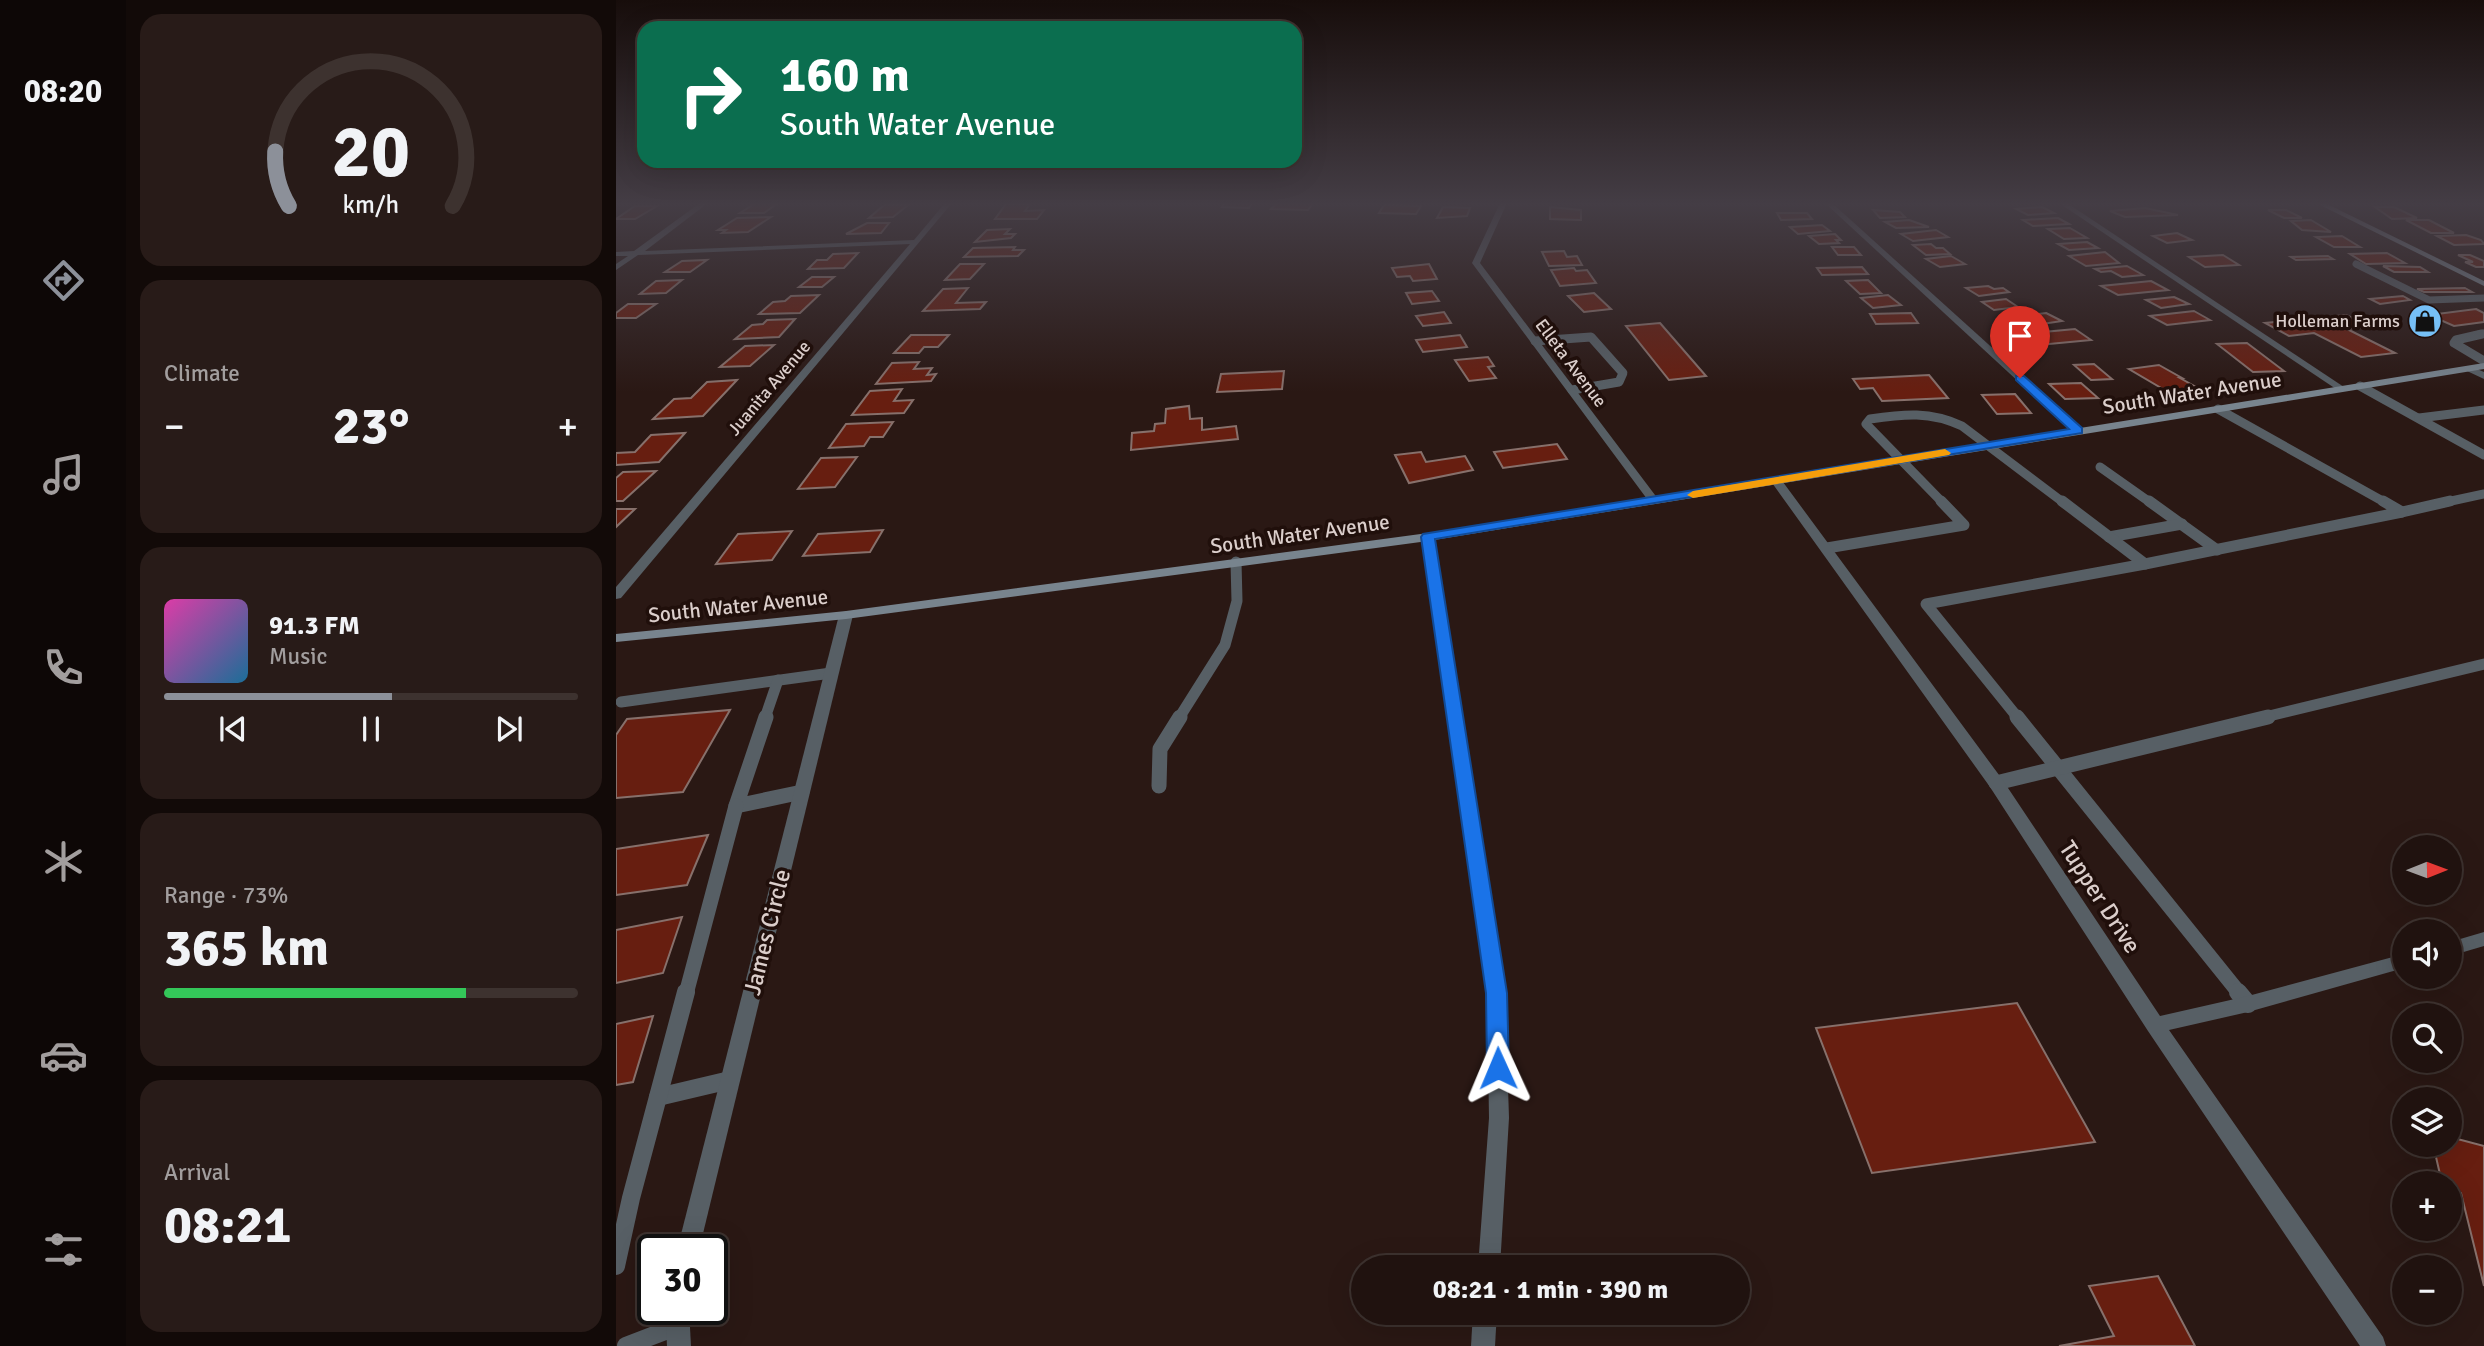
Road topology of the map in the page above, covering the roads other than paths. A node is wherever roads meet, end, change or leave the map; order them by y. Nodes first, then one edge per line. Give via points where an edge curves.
1 (895, 266) edge
2 (1478, 266) edge
3 (1897, 266) edge
4 (2157, 266) edge
5 (2361, 266) edge
6 (2447, 266) edge
7 (2484, 284) edge
8 (2484, 298) edge
9 (2484, 333) edge
10 (1535, 341) junction
11 (2484, 361) edge
12 (2484, 366) edge
13 (2470, 369) junction
14 (2484, 376) edge
15 (2360, 386) junction
16 (2342, 389) junction
17 (1572, 390) junction
18 (2218, 409) junction
19 (2484, 410) edge
20 (2419, 418) junction
21 (2078, 431) junction
22 (1986, 446) junction
23 (2484, 455) edge
24 (1901, 460) junction
25 (2100, 467) dead end
26 (1776, 480) junction
27 (2484, 494) edge
28 (1654, 501) junction
29 (2402, 512) junction
30 (2182, 524) junction
31 (1427, 537) junction
32 (2109, 537) junction
33 (1827, 548) junction
34 (2217, 550) junction
35 (1236, 562) junction
36 (2145, 565) junction
37 (616, 595) edge
38 (846, 615) junction
39 (616, 638) edge
40 (2484, 664) edge
41 (831, 673) junction
42 (778, 680) junction
43 (621, 702) dead end
44 (2057, 768) junction
45 (1996, 783) junction
46 (1159, 786) dead end
47 (802, 792) junction
48 (736, 806) junction
49 (2484, 939) edge
50 (2462, 945) edge
51 (2392, 964) edge
52 (2248, 1004) junction
53 (2155, 1025) junction
54 (730, 1080) junction
55 (658, 1097) junction
56 (692, 1234) edge
57 (1490, 1255) edge
58 (616, 1266) edge
59 (1484, 1325) edge
60 (678, 1327) edge
61 (626, 1346) edge
62 (1483, 1346) edge
63 (2374, 1346) edge

1 - 37 street, Juanita Avenue
2 - 10 street, Elleta Avenue
3 - 21 street
4 - 16 street
5 - 8 lane via 2429,300
6 - 7 main road
9 - 11 lane via 2455,342
10 - 17 street, Elleta Avenue
10 - 17 lane via 1591,337 1623,373 1619,382
12 - 13 main road, South Water Avenue
13 - 14 street
13 - 15 main road, South Water Avenue
15 - 16 main road, South Water Avenue
15 - 20 lane
16 - 18 main road, South Water Avenue
17 - 28 street, Elleta Avenue
18 - 21 main road, South Water Avenue
18 - 29 lane
19 - 20 lane
20 - 23 lane
21 - 22 main road, South Water Avenue
22 - 24 main road, South Water Avenue
22 - 24 lane via 1940,415 1926,412 1870,419 1866,424
22 - 32 lane
24 - 26 main road, South Water Avenue
24 - 33 lane via 1964,525
25 - 30 lane
26 - 28 main road, South Water Avenue
26 - 33 street, Tupper Drive
27 - 29 lane
28 - 31 main road, South Water Avenue
29 - 34 lane
30 - 32 lane
30 - 34 lane
31 - 35 main road, South Water Avenue
31 - 57 street via 1496,993 1499,1118
32 - 36 lane
33 - 45 street, Tupper Drive
34 - 36 lane
35 - 38 main road, South Water Avenue
35 - 46 lane via 1237,601 1225,645 1160,749
36 - 44 lane via 1926,604
38 - 39 main road, South Water Avenue
38 - 41 street, James Circle
40 - 44 lane
41 - 42 lane
41 - 47 street, James Circle
42 - 43 lane
42 - 48 lane
44 - 45 lane
44 - 52 lane
45 - 53 street, Tupper Drive
47 - 48 lane
47 - 54 street, James Circle
48 - 55 lane
49 - 50 street
51 - 52 street
52 - 53 street
53 - 63 street, Tupper Drive
54 - 55 lane
54 - 56 street, James Circle
55 - 58 lane
59 - 62 street
60 - 61 lane

